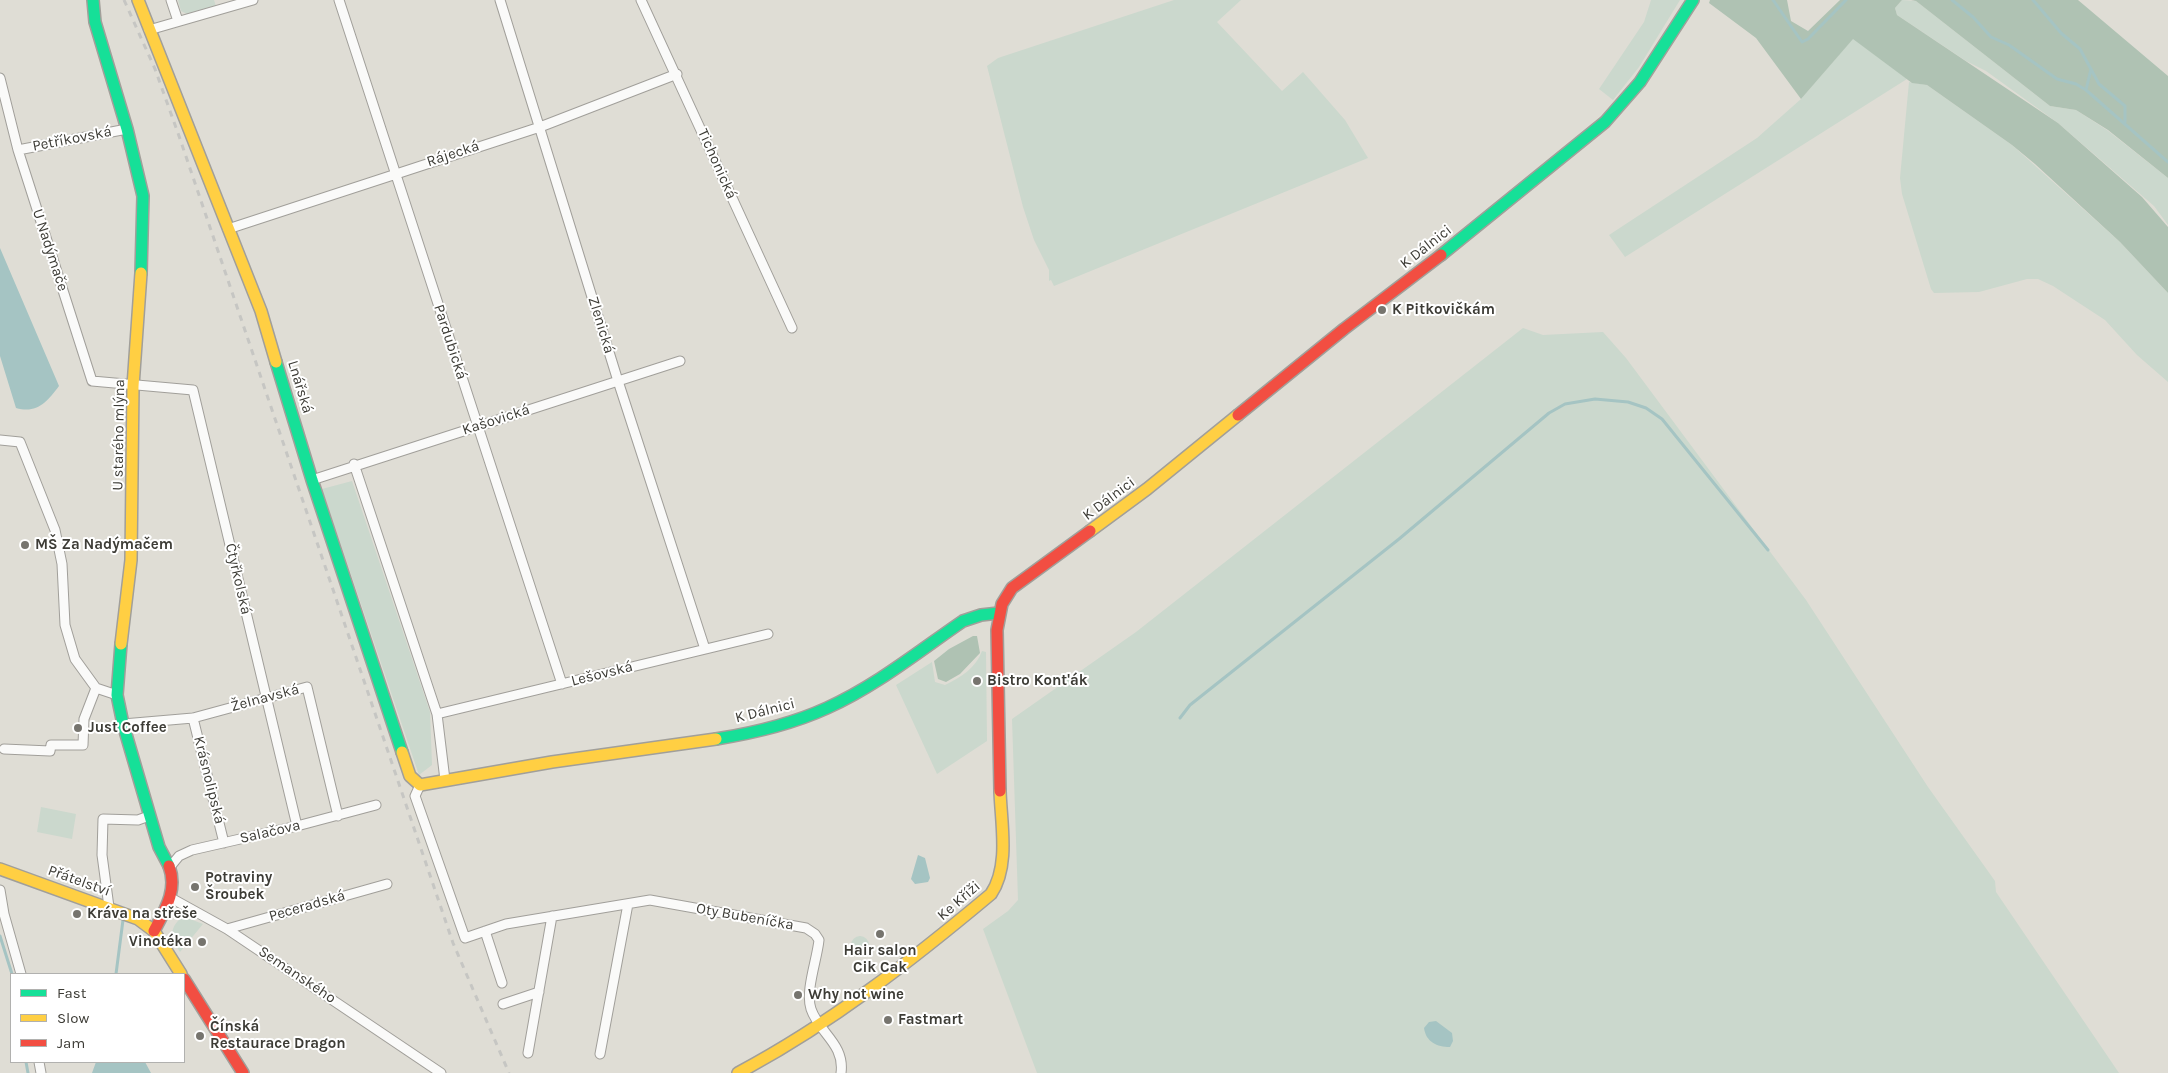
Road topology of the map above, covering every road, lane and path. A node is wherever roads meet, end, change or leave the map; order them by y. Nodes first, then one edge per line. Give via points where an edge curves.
1 (93, 0) edge
2 (138, 0) edge
3 (171, 0) edge
4 (253, 0) edge
5 (339, 0) edge
6 (500, 0) edge
7 (641, 0) edge
8 (1693, 0) edge
9 (178, 21) junction
10 (149, 30) junction
11 (677, 74) junction
12 (0, 78) edge
13 (540, 127) junction
14 (127, 129) junction
15 (18, 150) junction
16 (395, 173) junction
17 (228, 229) junction
18 (792, 328) dead end
19 (680, 361) dead end
20 (618, 381) junction
21 (133, 386) junction
22 (478, 426) junction
23 (0, 440) edge
24 (354, 464) junction
25 (312, 480) junction
26 (999, 613) junction
27 (768, 634) dead end
28 (705, 649) junction
29 (562, 684) junction
30 (96, 688) junction
31 (118, 695) junction
32 (266, 697) junction
33 (437, 714) junction
34 (193, 718) junction
35 (123, 724) junction
36 (4, 749) dead end
37 (445, 780) junction
38 (420, 785) junction
39 (376, 805) dead end
40 (149, 816) junction
41 (338, 816) junction
42 (297, 826) junction
43 (224, 843) junction
44 (170, 867) junction
45 (1, 872) edge
46 (387, 884) dead end
47 (0, 890) edge
48 (171, 898) junction
49 (628, 904) junction
50 (109, 907) junction
51 (552, 916) junction
52 (227, 929) junction
53 (154, 932) junction
54 (485, 932) junction
55 (22, 973) edge
56 (179, 973) edge
57 (185, 981) edge
58 (502, 983) dead end
59 (539, 992) junction
60 (503, 1004) dead end
61 (822, 1026) junction
62 (528, 1053) dead end
63 (600, 1054) dead end
64 (437, 1072) edge
65 (243, 1073) edge
66 (738, 1073) edge
67 (840, 1073) edge

1 - 14 street, U starého mlýna via 95,22
2 - 10 street, Lnářská
3 - 9 street
4 - 9 street
5 - 16 street, Pardubická
6 - 13 street, Zlenická
7 - 11 street, Tichonická
8 - 26 street, K Dálnici via 1640,82 1606,122 1147,489 1021,581 1006,596
9 - 10 street
10 - 17 street, Lnářská
11 - 13 street, Rájecká
11 - 18 street, Tichonická
12 - 15 street, U Nadýmače
13 - 16 street, Rájecká
13 - 20 street, Zlenická
14 - 15 street, Petříkovská
14 - 21 street, U starého mlýna via 143,196
15 - 21 street, U Nadýmače via 92,381
16 - 17 street, Rájecká
16 - 22 street, Pardubická
17 - 25 street, Lnářská via 261,311
19 - 20 street, Kašovická
20 - 22 street, Kašovická
20 - 28 street, Zlenická
21 - 31 street, U starého mlýna via 132,541 122,622
21 - 32 street, Čtyřkolská via 193,390
22 - 24 street, Kašovická
22 - 29 street, Pardubická
23 - 30 street via 20,442 55,530 62,564 65,625 75,659
24 - 25 street, Kašovická
24 - 33 street
25 - 38 street, Lnářská via 410,776
26 - 37 street, K Dálnici via 963,621 838,704 800,719 691,743
26 - 61 street, Ke Kříži via 1002,861 999,882 991,894 912,960
27 - 28 street, Lešovská
28 - 29 street, Lešovská
29 - 33 street, Lešovská
30 - 31 street
30 - 36 street via 84,719 83,745 50,746 50,751
31 - 35 street, U starého mlýna
32 - 34 street, Želnavská
32 - 41 street, Želnavská via 307,687
32 - 42 street, Čtyřkolská
33 - 37 street
34 - 35 street, Želnavská
34 - 43 street, Krásnolipská
35 - 40 street, U starého mlýna
37 - 38 street, K Dálnici
38 - 54 street, Oty Bubeníčka via 415,796 465,938
39 - 41 street, Salačova
40 - 44 street, U starého mlýna via 159,847
40 - 50 street via 138,820 103,819 102,855
41 - 42 street, Salačova
42 - 43 street, Salačova
43 - 44 street, Salačova via 185,852
44 - 48 street
45 - 50 street, Přátelství
46 - 52 street, Peceradská
47 - 55 street
48 - 52 street, Semanského
48 - 53 street
49 - 51 street, Oty Bubeníčka
49 - 61 street, Oty Bubeníčka via 650,900 806,928 819,940 809,1002
49 - 63 street
50 - 53 street, Přátelství via 138,919
51 - 54 street, Oty Bubeníčka via 506,924
51 - 59 street
52 - 64 street, Semanského
53 - 56 street, Přátelství
54 - 58 street
57 - 65 street
59 - 60 street
59 - 62 street
61 - 66 street, Ke Kříži
61 - 67 street via 841,1056

